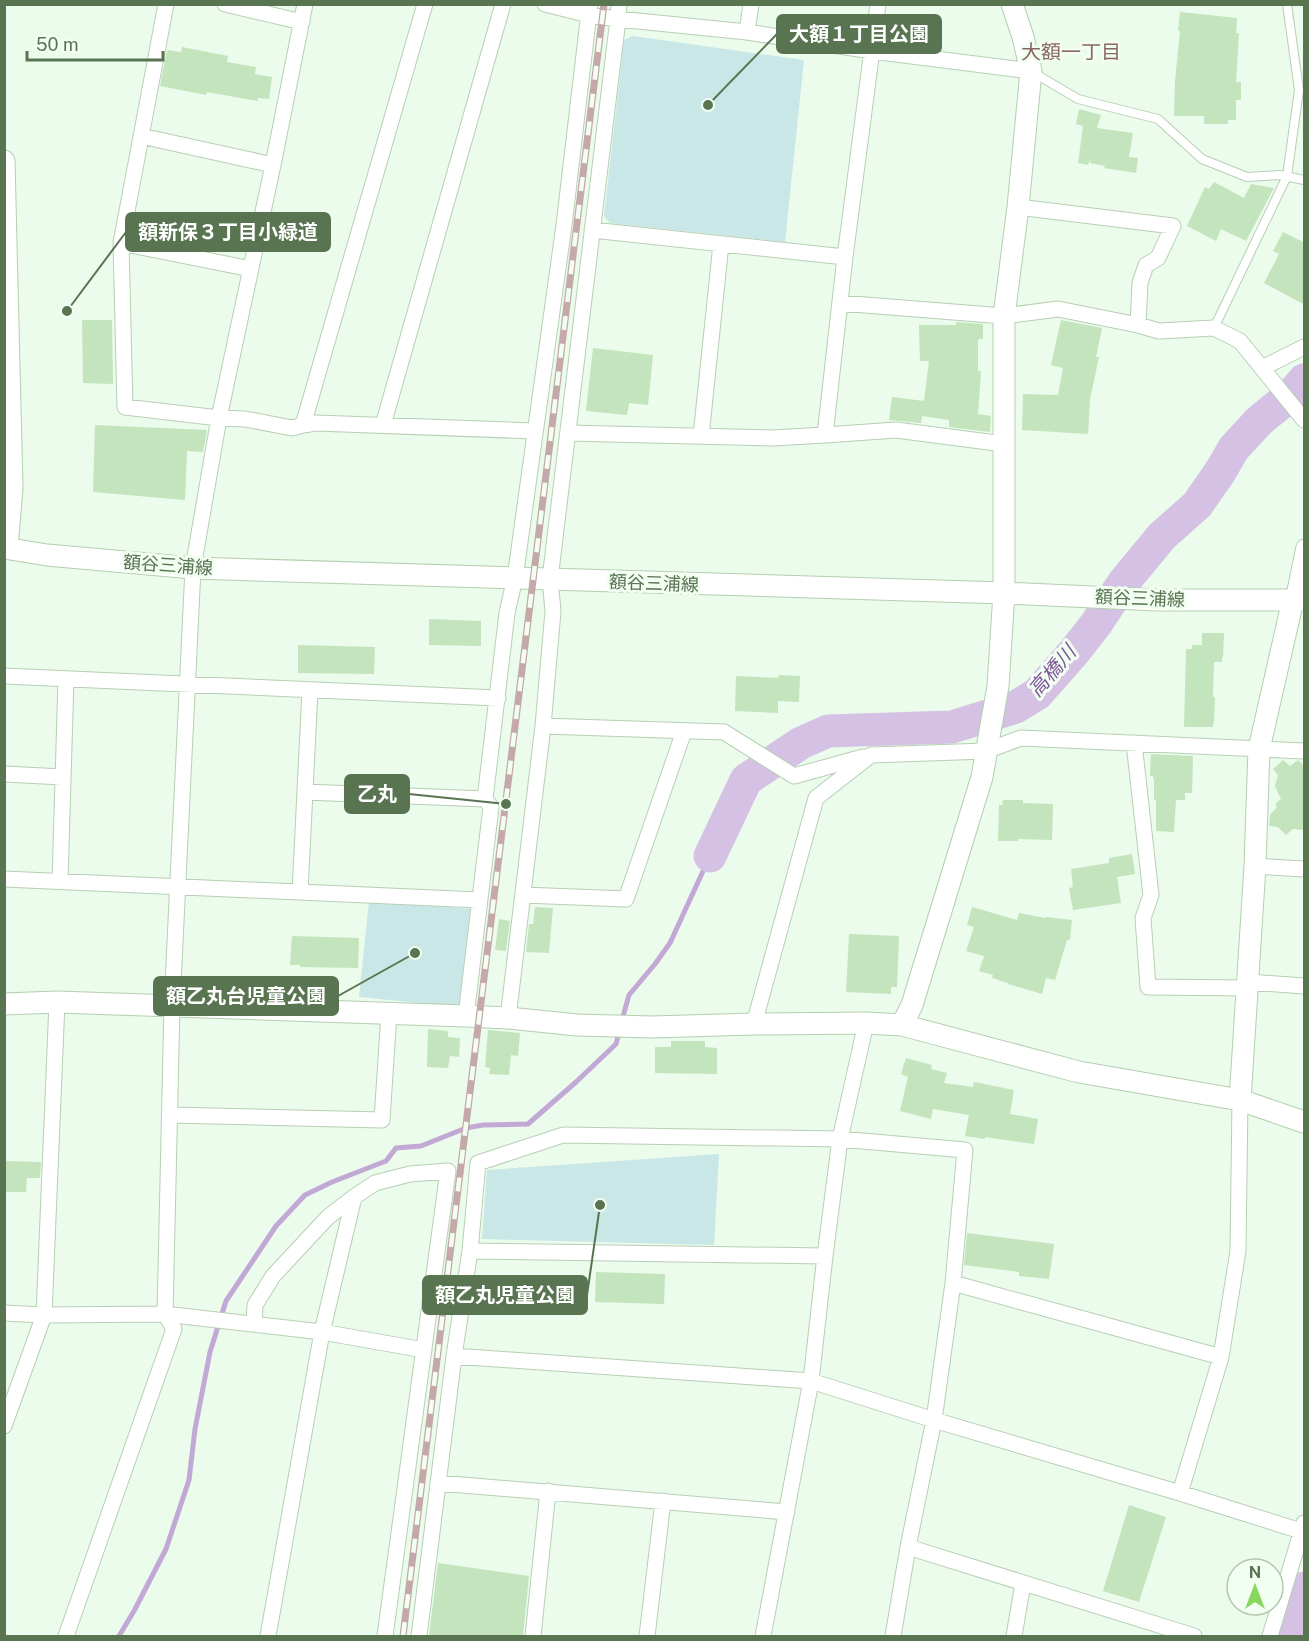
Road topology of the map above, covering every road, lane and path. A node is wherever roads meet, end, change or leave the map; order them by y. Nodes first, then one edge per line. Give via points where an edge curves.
1 (166, 4) edge
2 (225, 4) edge
3 (305, 4) edge
4 (425, 4) edge
5 (503, 4) edge
6 (545, 4) edge
7 (751, 4) edge
8 (878, 4) edge
9 (1012, 4) edge
10 (1287, 4) edge
11 (590, 10) edge
12 (619, 11) edge
13 (302, 22) junction
14 (747, 32) junction
15 (872, 51) junction
16 (1030, 71) junction
17 (141, 136) junction
18 (4, 161) edge
19 (273, 165) junction
20 (1287, 176) junction
21 (1305, 180) edge
22 (1018, 207) junction
23 (592, 230) junction
24 (121, 243) junction
25 (721, 244) junction
26 (845, 257) junction
27 (251, 269) junction
28 (840, 303) junction
29 (1004, 316) junction
30 (1138, 325) junction
31 (1214, 328) junction
32 (7, 333) edge
33 (1305, 347) edge
34 (1262, 368) junction
35 (219, 418) junction
36 (1304, 419) edge
37 (303, 425) junction
38 (383, 425) junction
39 (534, 431) junction
40 (568, 433) junction
41 (825, 435) junction
42 (701, 436) junction
43 (1004, 444) junction
44 (1305, 547) edge
45 (6, 548) edge
46 (193, 568) junction
47 (515, 578) junction
48 (550, 579) junction
49 (1004, 593) junction
50 (1299, 600) edge
51 (4, 676) edge
52 (66, 679) junction
53 (186, 684) junction
54 (310, 690) junction
55 (498, 698) junction
56 (543, 726) junction
57 (684, 731) junction
58 (988, 742) junction
59 (1134, 743) junction
60 (1259, 748) junction
61 (1305, 751) edge
62 (872, 755) junction
63 (4, 774) edge
64 (63, 777) junction
65 (305, 792) junction
66 (485, 799) junction
67 (1255, 866) junction
68 (1305, 868) edge
69 (4, 879) edge
70 (60, 881) junction
71 (179, 886) junction
72 (300, 892) junction
73 (523, 895) junction
74 (479, 900) junction
75 (1248, 985) junction
76 (1305, 986) edge
77 (57, 1002) junction
78 (4, 1004) edge
79 (172, 1005) junction
80 (389, 1013) junction
81 (466, 1016) junction
82 (508, 1018) junction
83 (866, 1023) junction
84 (754, 1024) junction
85 (902, 1025) junction
86 (1240, 1100) junction
87 (170, 1115) junction
88 (1305, 1122) edge
89 (840, 1139) junction
90 (354, 1197) junction
91 (470, 1251) junction
92 (825, 1256) junction
93 (953, 1283) junction
94 (4, 1313) edge
95 (165, 1314) junction
96 (44, 1315) junction
97 (250, 1324) junction
98 (322, 1332) junction
99 (424, 1350) junction
100 (454, 1356) junction
101 (1221, 1357) junction
102 (811, 1381) junction
103 (934, 1420) junction
104 (4, 1426) edge
105 (438, 1483) junction
106 (548, 1491) junction
107 (1180, 1493) junction
108 (663, 1501) junction
109 (787, 1512) junction
110 (1304, 1529) edge
111 (908, 1547) junction
112 (1023, 1583) junction
113 (1149, 1630) edge
114 (66, 1636) edge
115 (268, 1636) edge
116 (385, 1636) edge
117 (418, 1636) edge
118 (533, 1636) edge
119 (647, 1636) edge
120 (763, 1636) edge
121 (893, 1636) edge
122 (1014, 1636) edge
123 (1194, 1636) edge
124 (1270, 1636) edge

1 - 17 street
2 - 13 street
3 - 13 street
4 - 37 street
5 - 38 street
6 - 11 street
7 - 14 street
8 - 15 street
9 - 16 street
10 - 20 lane via 1299,90
11 - 12 street
11 - 39 street
12 - 14 street
12 - 23 street
13 - 19 street
14 - 15 street
15 - 16 street
15 - 26 street
16 - 20 lane via 1078,99 1158,118 1202,159 1247,177
16 - 22 street
17 - 19 street
17 - 24 street
18 - 32 street
19 - 27 street
20 - 21 lane
20 - 31 lane
22 - 29 street
22 - 30 street via 1173,226 1158,258 1146,265 1140,283
23 - 25 street
23 - 40 street
24 - 27 street
24 - 35 street via 126,407
25 - 26 street
25 - 42 street
26 - 28 street
27 - 35 street
28 - 29 street
28 - 41 street
29 - 30 street via 1058,309
29 - 43 street
30 - 31 street via 1159,331
31 - 34 street via 1240,341
32 - 45 street via 12,488
33 - 34 street
34 - 36 street
35 - 37 street via 292,428
35 - 46 street
37 - 38 street
38 - 39 street
39 - 47 street
40 - 42 street
40 - 48 street
41 - 42 street
41 - 43 street via 896,430
43 - 49 street
44 - 50 street
45 - 46 street, 額谷三浦線
46 - 47 street, 額谷三浦線
46 - 53 street
47 - 48 street, 額谷三浦線
47 - 55 street via 507,613
48 - 49 street, 額谷三浦線
48 - 56 street via 553,611
49 - 50 street, 額谷三浦線 via 1158,600
49 - 58 street via 999,686
50 - 60 street
51 - 52 street
52 - 53 street
52 - 64 street
53 - 54 street
53 - 71 street
54 - 55 street
54 - 65 street
55 - 66 street
56 - 57 street
56 - 73 street
57 - 62 street via 724,732 794,776
57 - 73 street via 626,899
58 - 59 street via 1020,738
58 - 62 street
58 - 85 street via 982,777 912,1005
59 - 60 street
59 - 75 street via 1151,895 1143,918 1148,987
60 - 61 street
60 - 67 street
62 - 84 street via 816,798
63 - 64 street
64 - 70 street
65 - 66 street
65 - 72 street
66 - 74 street via 491,807
67 - 68 street
67 - 75 street
69 - 70 street
70 - 71 street
71 - 72 street
71 - 79 street
72 - 74 street
73 - 82 street
74 - 81 street
75 - 76 street
75 - 86 street
77 - 78 street
77 - 79 street
77 - 96 street
79 - 80 street
79 - 87 street
80 - 81 street
80 - 87 street via 382,1120
81 - 82 street
82 - 84 street via 652,1027
83 - 84 street
83 - 85 street
83 - 89 street
85 - 86 street via 1079,1072
86 - 88 street
86 - 101 street via 1238,1251
87 - 95 street
89 - 91 street via 563,1134 478,1163
89 - 92 street
89 - 93 street via 965,1150
90 - 97 street via 328,1217 273,1276 255,1305
90 - 98 street
90 - 99 street via 375,1183 410,1174 448,1171
91 - 92 street
91 - 100 street
92 - 102 street
93 - 101 street
93 - 103 street
94 - 96 street
95 - 96 street
95 - 97 street
95 - 114 street via 174,1329
96 - 104 street
97 - 98 street
98 - 99 street
98 - 115 street
99 - 116 street
100 - 102 street
100 - 105 street
101 - 107 street
102 - 103 street
102 - 109 street
103 - 107 street
103 - 111 street
105 - 106 street
105 - 117 street
106 - 108 street
106 - 118 street
107 - 110 street
108 - 109 street
108 - 119 street
109 - 120 street
110 - 124 street
111 - 112 street
111 - 121 street
112 - 113 street
112 - 122 street
113 - 123 street

